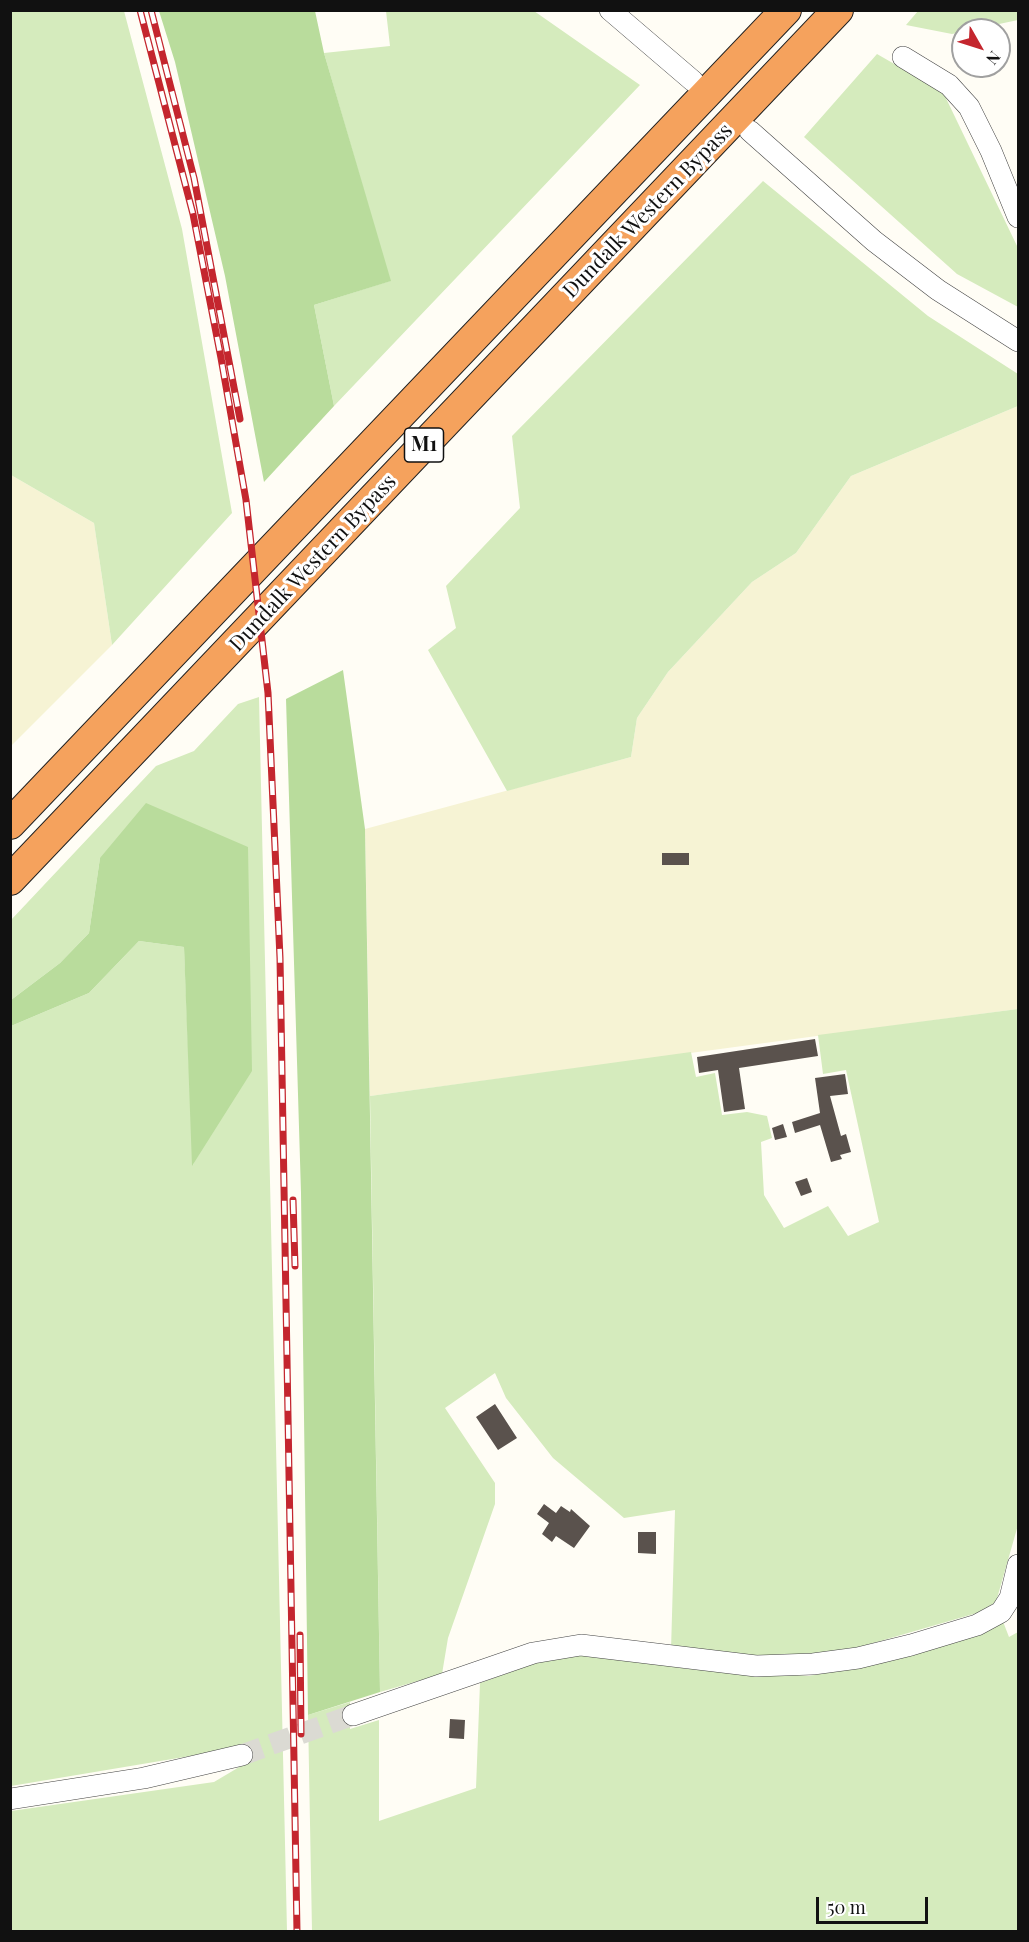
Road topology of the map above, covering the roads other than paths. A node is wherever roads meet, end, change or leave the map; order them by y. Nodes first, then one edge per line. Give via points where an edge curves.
1 (610, 10) edge
2 (786, 10) edge
3 (838, 10) edge
4 (903, 57) dead end
5 (693, 81) dead end
6 (750, 131) dead end
7 (1018, 218) edge
8 (1018, 341) edge
9 (189, 637) junction
10 (10, 807) edge
11 (10, 824) edge
12 (10, 880) edge
13 (1018, 1565) edge
14 (352, 1714) tunnel mouth
15 (242, 1755) tunnel mouth
16 (10, 1799) edge

1 - 5 street
2 - 9 highway, Dundalk Western Bypass / M1
3 - 12 highway, Dundalk Western Bypass / M1
4 - 7 street via 950,85 969,107
6 - 8 street via 874,241 939,290
9 - 10 highway via 79,735
9 - 11 highway, Dundalk Western Bypass / M1
13 - 14 street via 1010,1598 1001,1612 977,1624 858,1658 756,1665 581,1645 533,1653
15 - 16 street via 144,1778

